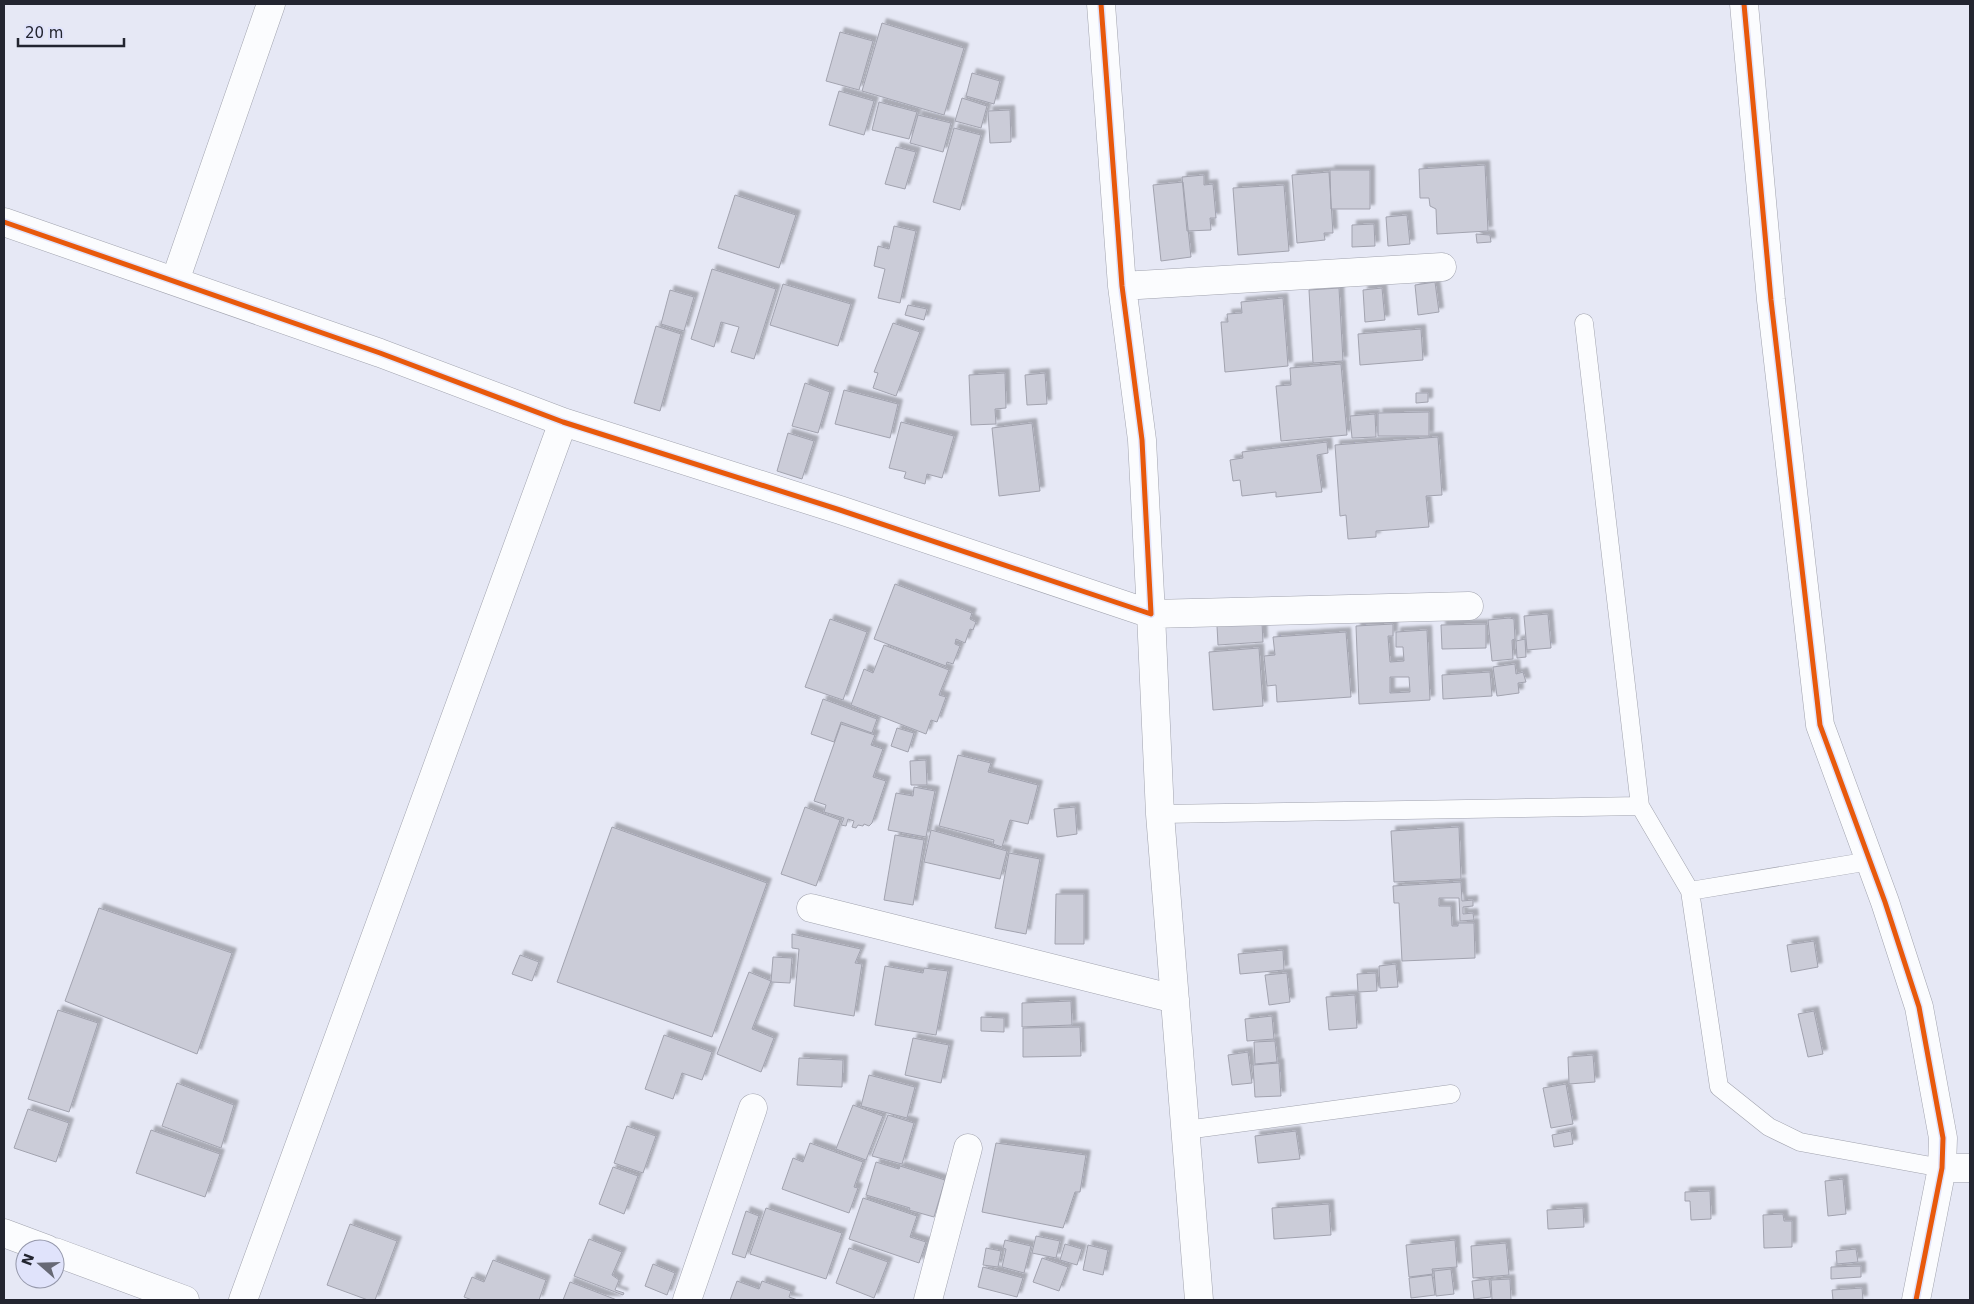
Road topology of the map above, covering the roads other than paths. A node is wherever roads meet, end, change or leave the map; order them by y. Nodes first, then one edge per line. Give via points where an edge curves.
1 (270, 4) edge
2 (1101, 4) edge
3 (1744, 4) edge
4 (4, 222) edge
5 (1442, 267) dead end
6 (175, 281) junction
7 (1122, 286) junction
8 (1584, 323) dead end
9 (563, 422) junction
10 (1469, 606) dead end
11 (1151, 614) junction
12 (1640, 806) junction
13 (1160, 814) junction
14 (1870, 861) junction
15 (1690, 891) junction
16 (811, 908) dead end
17 (1175, 999) junction
18 (1451, 1094) dead end
19 (753, 1108) dead end
20 (1186, 1130) junction
21 (968, 1148) dead end
22 (1942, 1168) junction
23 (1970, 1168) edge
24 (4, 1233) edge
25 (20, 1239) edge
26 (65, 1256) edge
27 (184, 1300) edge
28 (243, 1300) edge
29 (687, 1300) edge
30 (928, 1300) edge
31 (1199, 1300) edge
32 (1916, 1300) edge

1 - 6 street
2 - 7 street
3 - 14 street via 1771,300 1820,725
4 - 6 street
5 - 7 street
6 - 9 street
7 - 11 street via 1142,440
8 - 12 lane
9 - 11 street
9 - 28 street
10 - 11 street
11 - 13 street
12 - 13 lane
12 - 15 lane
13 - 17 street
14 - 15 lane
14 - 22 street via 1919,1007 1943,1138
15 - 22 lane via 1719,1087 1769,1127 1800,1142
16 - 17 street
17 - 20 street
18 - 20 lane
19 - 29 street
20 - 31 street
21 - 30 street
22 - 23 street
22 - 32 street
24 - 25 street
26 - 27 street

